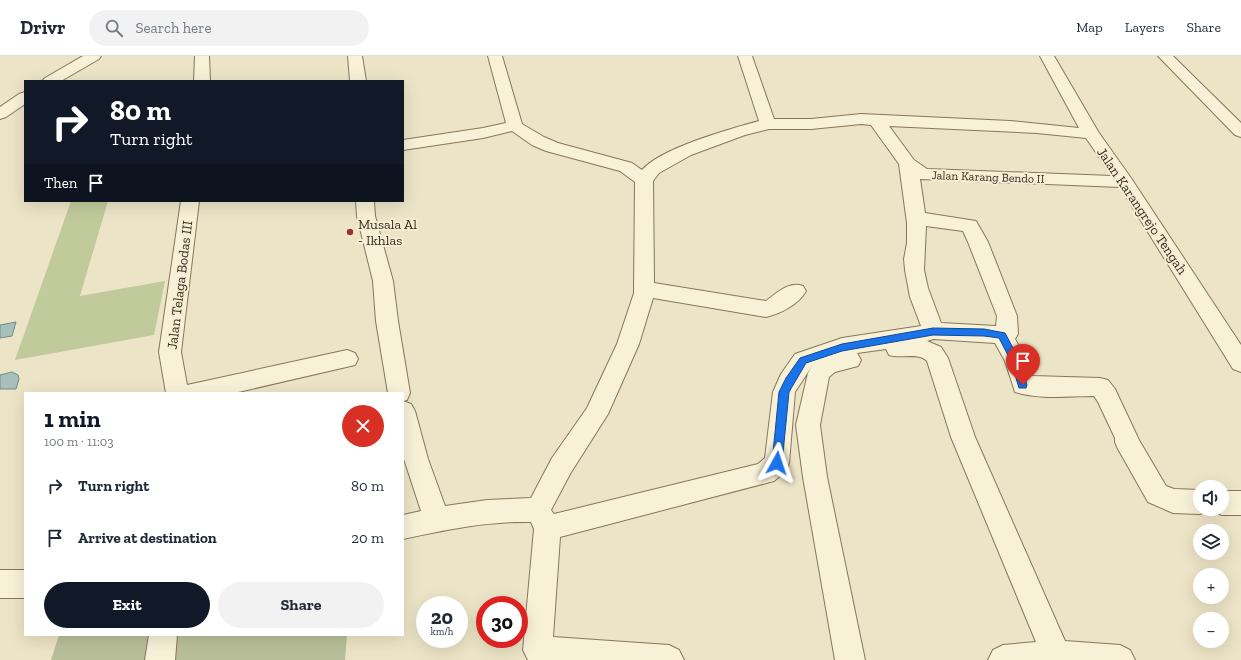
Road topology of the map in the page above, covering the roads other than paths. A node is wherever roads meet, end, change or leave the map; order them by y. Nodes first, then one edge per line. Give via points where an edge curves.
1 (94, 56) edge
2 (202, 56) edge
3 (355, 56) edge
4 (495, 56) edge
5 (745, 56) edge
6 (1047, 56) edge
7 (1165, 56) edge
8 (52, 80) edge
9 (202, 80) edge
10 (358, 80) edge
11 (24, 98) edge
12 (0, 114) edge
13 (876, 120) junction
14 (768, 124) junction
15 (515, 126) junction
16 (1241, 132) edge
17 (1091, 134) junction
18 (404, 145) edge
19 (908, 164) junction
20 (644, 180) junction
21 (1125, 182) junction
22 (190, 202) edge
23 (365, 202) edge
24 (916, 218) junction
25 (644, 289) junction
26 (796, 292) dead end
27 (933, 331) junction
28 (1002, 335) junction
29 (347, 359) dead end
30 (1241, 363) edge
31 (177, 392) edge
32 (196, 392) edge
33 (399, 392) edge
34 (404, 415) edge
35 (1193, 502) edge
36 (1229, 503) edge
37 (1241, 503) edge
38 (438, 519) junction
39 (542, 519) junction
40 (404, 527) edge
41 (0, 584) edge
42 (24, 584) edge
43 (163, 636) edge
44 (538, 655) edge
45 (1056, 655) junction
46 (160, 660) edge
47 (669, 660) edge
48 (850, 660) edge
49 (1003, 660) edge
50 (1120, 660) edge

1 - 8 street
2 - 9 street
3 - 10 street
4 - 15 street
5 - 14 street
6 - 17 street, Jalan Karangrejo Tengah
7 - 16 street
11 - 12 street
13 - 14 street
13 - 17 street
13 - 19 street, Jalan Karang Bendo II
14 - 20 street via 686,151 653,169
15 - 18 street
15 - 20 street via 526,135 571,154 626,167
17 - 21 street, Jalan Karangrejo Tengah
19 - 21 street, Jalan Karang Bendo II via 923,174
19 - 24 street
20 - 25 street
21 - 30 street, Jalan Karangrejo Tengah
22 - 31 street, Jalan Telaga Bodas III via 170,352
23 - 33 street via 366,216 383,282
24 - 27 street via 917,244 914,260 917,284
24 - 28 street via 969,226 978,242 1007,316 1007,334
25 - 26 street via 766,309
25 - 39 street via 628,344 596,414 561,466
27 - 28 street
27 - 39 street via 842,348 803,360 784,392 777,463 766,473
28 - 35 street via 1016,361 1023,385 1044,388 1100,387 1107,396 1127,442 1158,494 1173,501
29 - 32 street
34 - 38 street via 416,459
36 - 37 street
38 - 39 street via 513,509
38 - 40 street
39 - 44 street
41 - 42 street
43 - 46 street
44 - 47 street
45 - 48 street via 963,437 937,358 934,353 921,347 893,349 828,365 819,373 808,425 815,477
45 - 49 street
45 - 50 street

